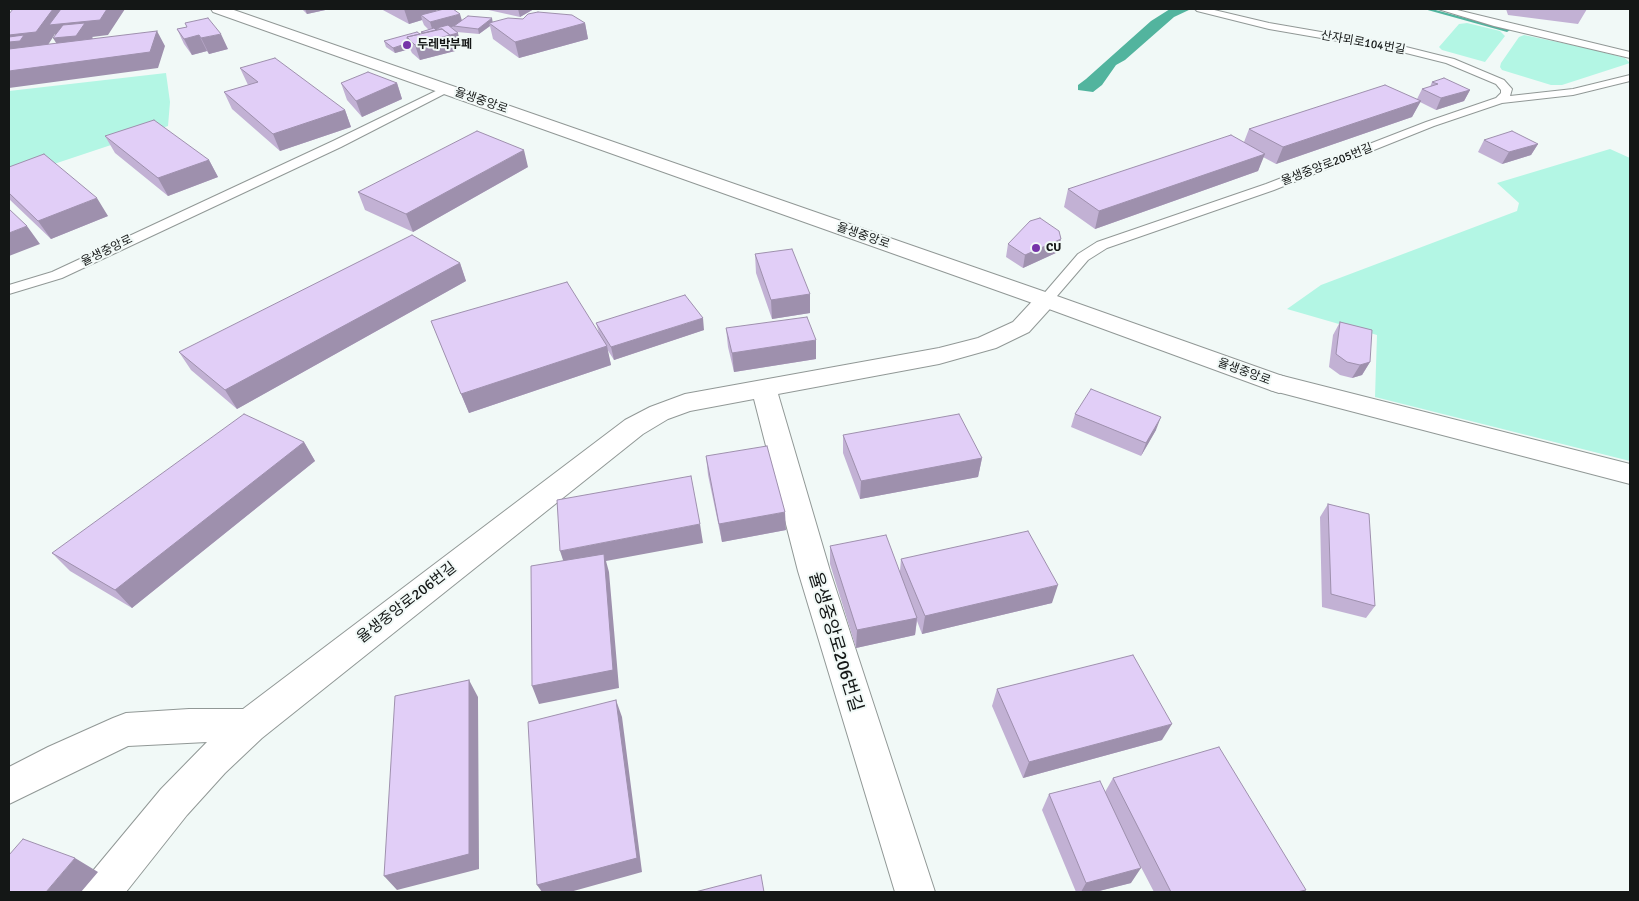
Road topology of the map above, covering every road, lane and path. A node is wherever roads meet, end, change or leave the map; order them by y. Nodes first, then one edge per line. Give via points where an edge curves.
1 (218, 9) edge
2 (1202, 9) edge
3 (1443, 9) edge
4 (1630, 55) edge
5 (1630, 78) edge
6 (446, 89) junction
7 (1500, 100) junction
8 (9, 290) edge
9 (1046, 300) junction
10 (764, 389) junction
11 (1630, 474) edge
12 (249, 726) junction
13 (9, 786) edge
14 (101, 892) edge
15 (915, 892) edge

1 - 6 street, 율생중앙로
2 - 7 lane, 산자뫼로104번길 via 1295,31 1402,49 1450,62 1500,82 1507,89
3 - 4 lane
5 - 7 lane, 율생중앙로205번길 via 1573,92
6 - 8 lane, 율생중앙로 via 57,275
6 - 9 street, 율생중앙로
7 - 9 lane, 율생중앙로205번길 via 1102,246 1083,258
9 - 10 street, 율생중앙로206번길 via 1021,327 987,343 938,356
9 - 11 street, 율생중앙로 via 1279,384
10 - 12 street, 율생중앙로206번길 via 685,403 634,428
10 - 15 street, 율생중앙로206번길 via 814,572
12 - 13 street via 190,725 126,730
12 - 14 street, 율생중앙로206번길 via 174,802

